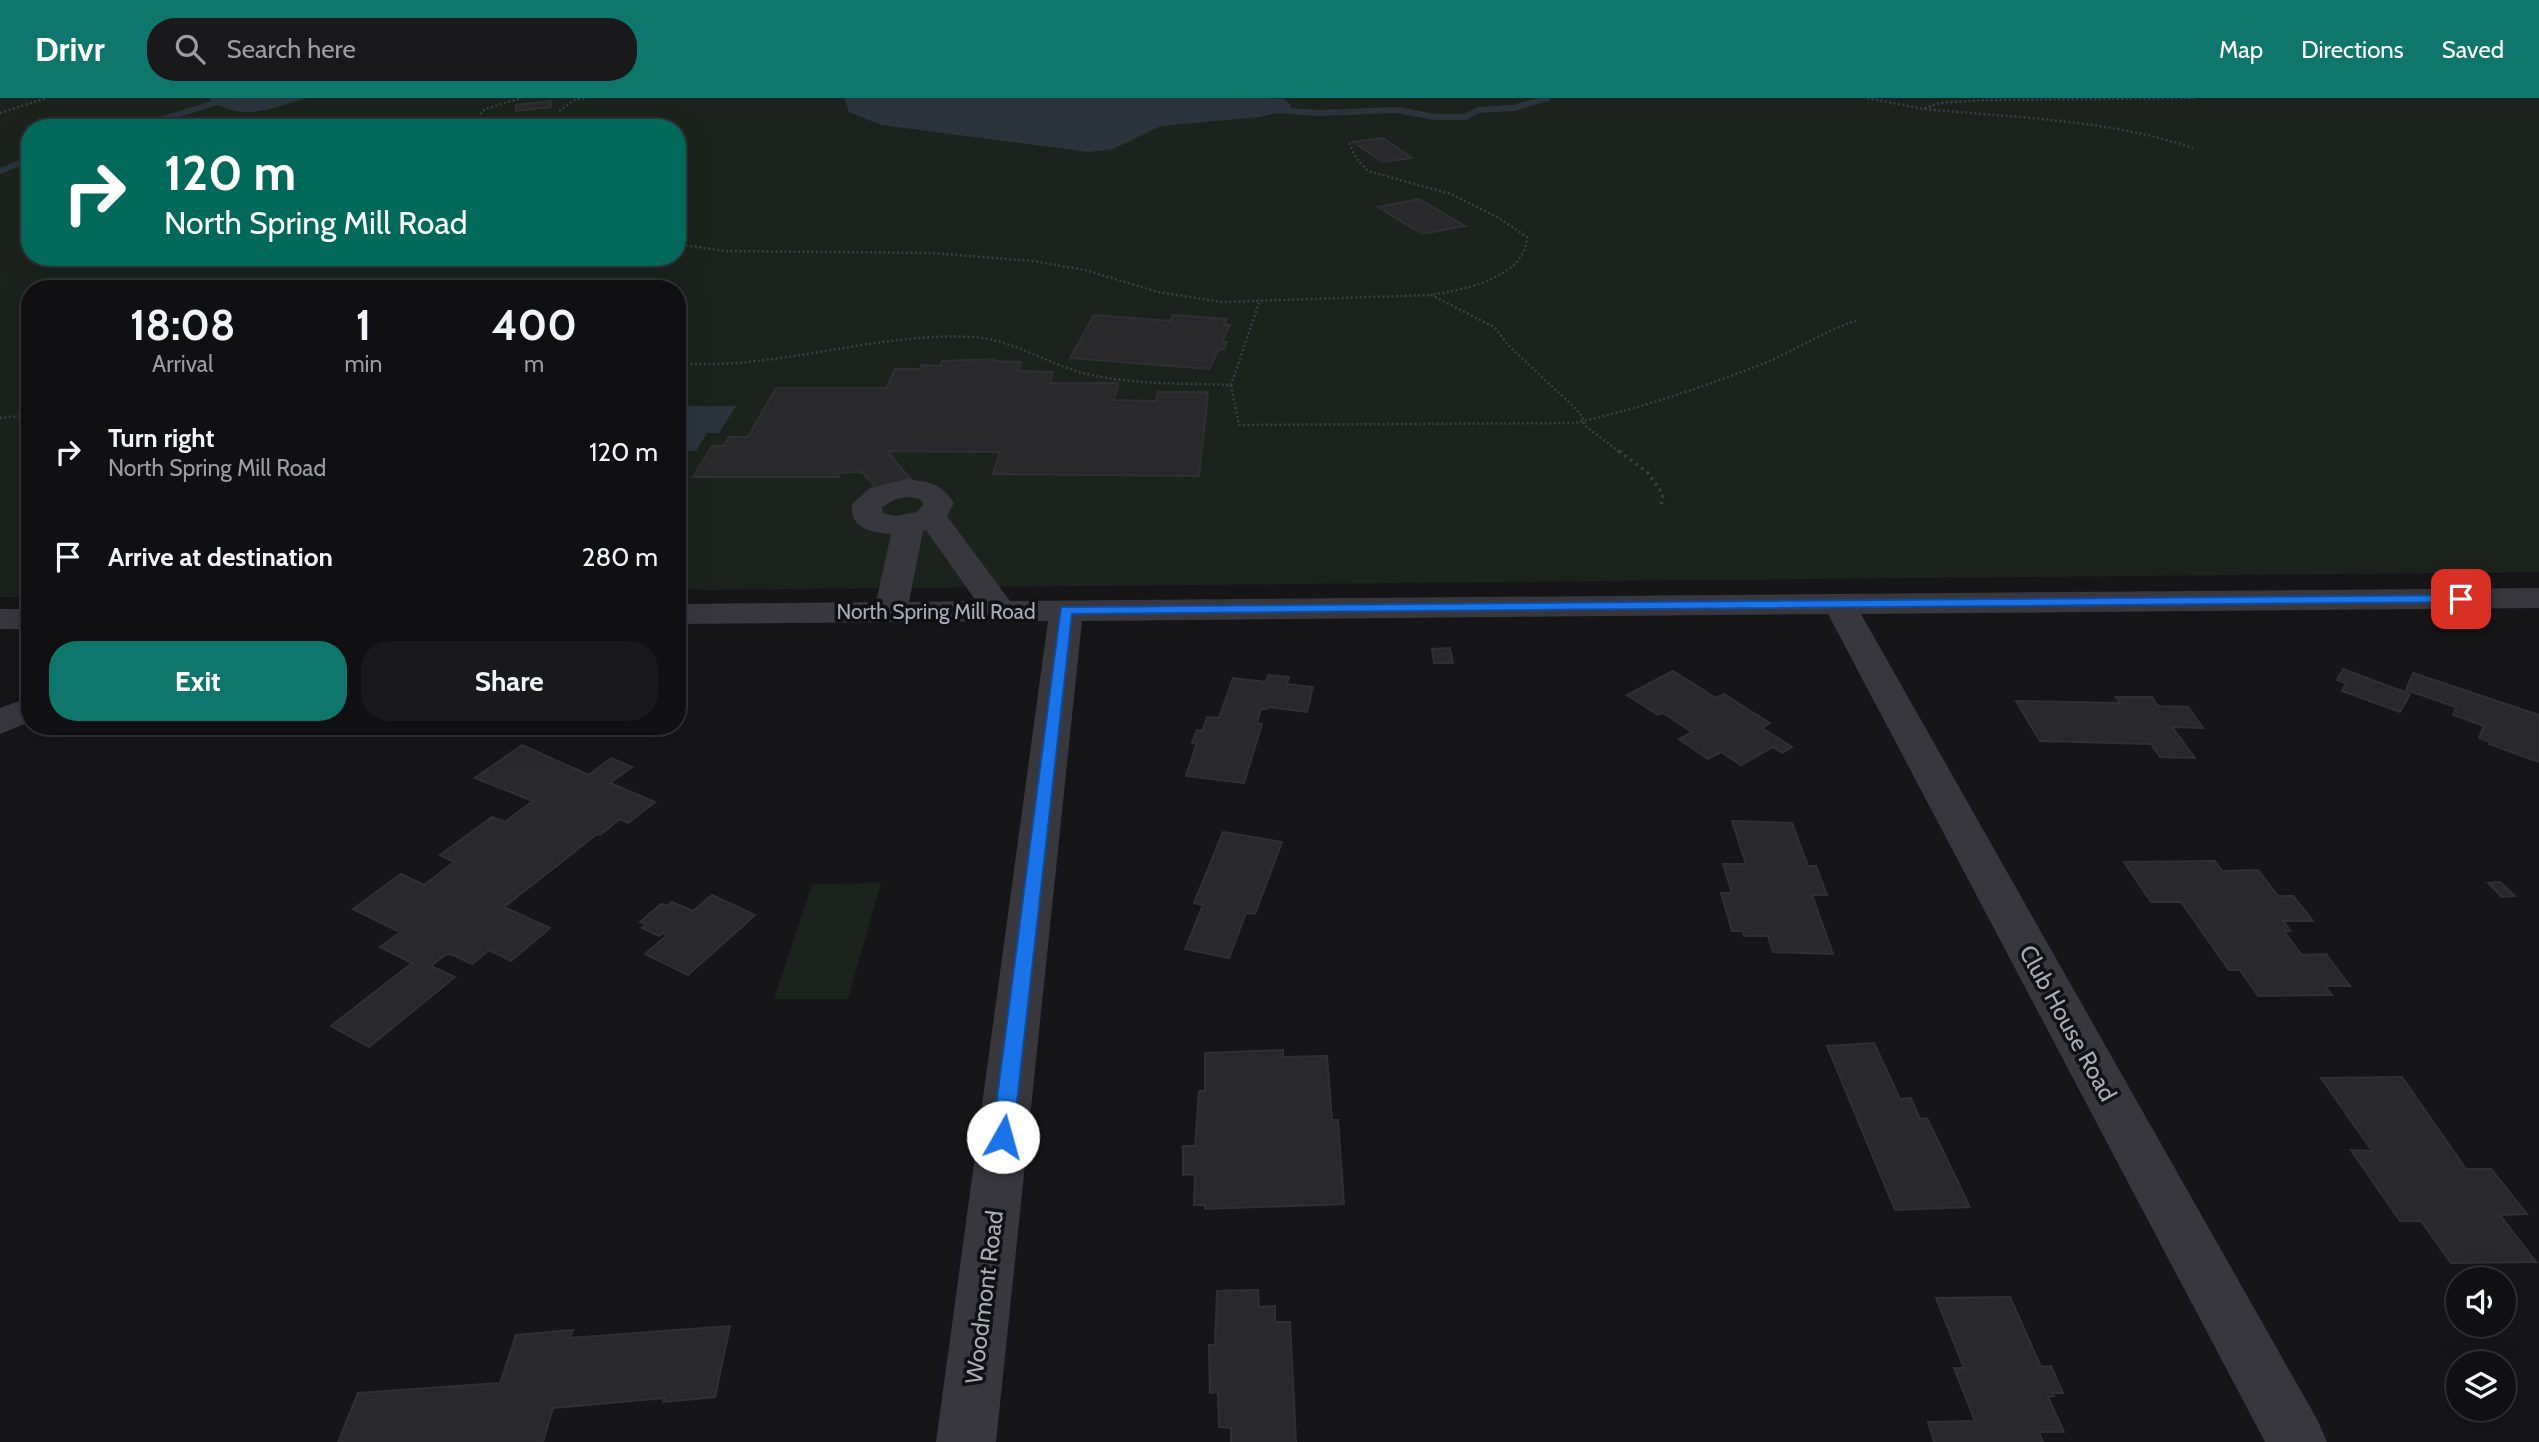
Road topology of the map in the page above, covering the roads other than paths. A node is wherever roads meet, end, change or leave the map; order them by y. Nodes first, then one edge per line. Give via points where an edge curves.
1 (2539, 598) edge
2 (1839, 604) junction
3 (1066, 610) junction
4 (1000, 611) junction
5 (890, 612) junction
6 (686, 614) edge
7 (0, 619) edge
8 (21, 619) edge
9 (21, 712) edge
10 (0, 722) edge
11 (966, 1442) edge
12 (2297, 1442) edge

1 - 2 street, North Spring Mill Road
2 - 3 street, North Spring Mill Road
2 - 12 street, Club House Road
3 - 4 street, North Spring Mill Road
3 - 11 street, Woodmont Road
4 - 5 street, North Spring Mill Road
4 - 5 street via 920,520
5 - 6 street, North Spring Mill Road
7 - 8 street
9 - 10 street

